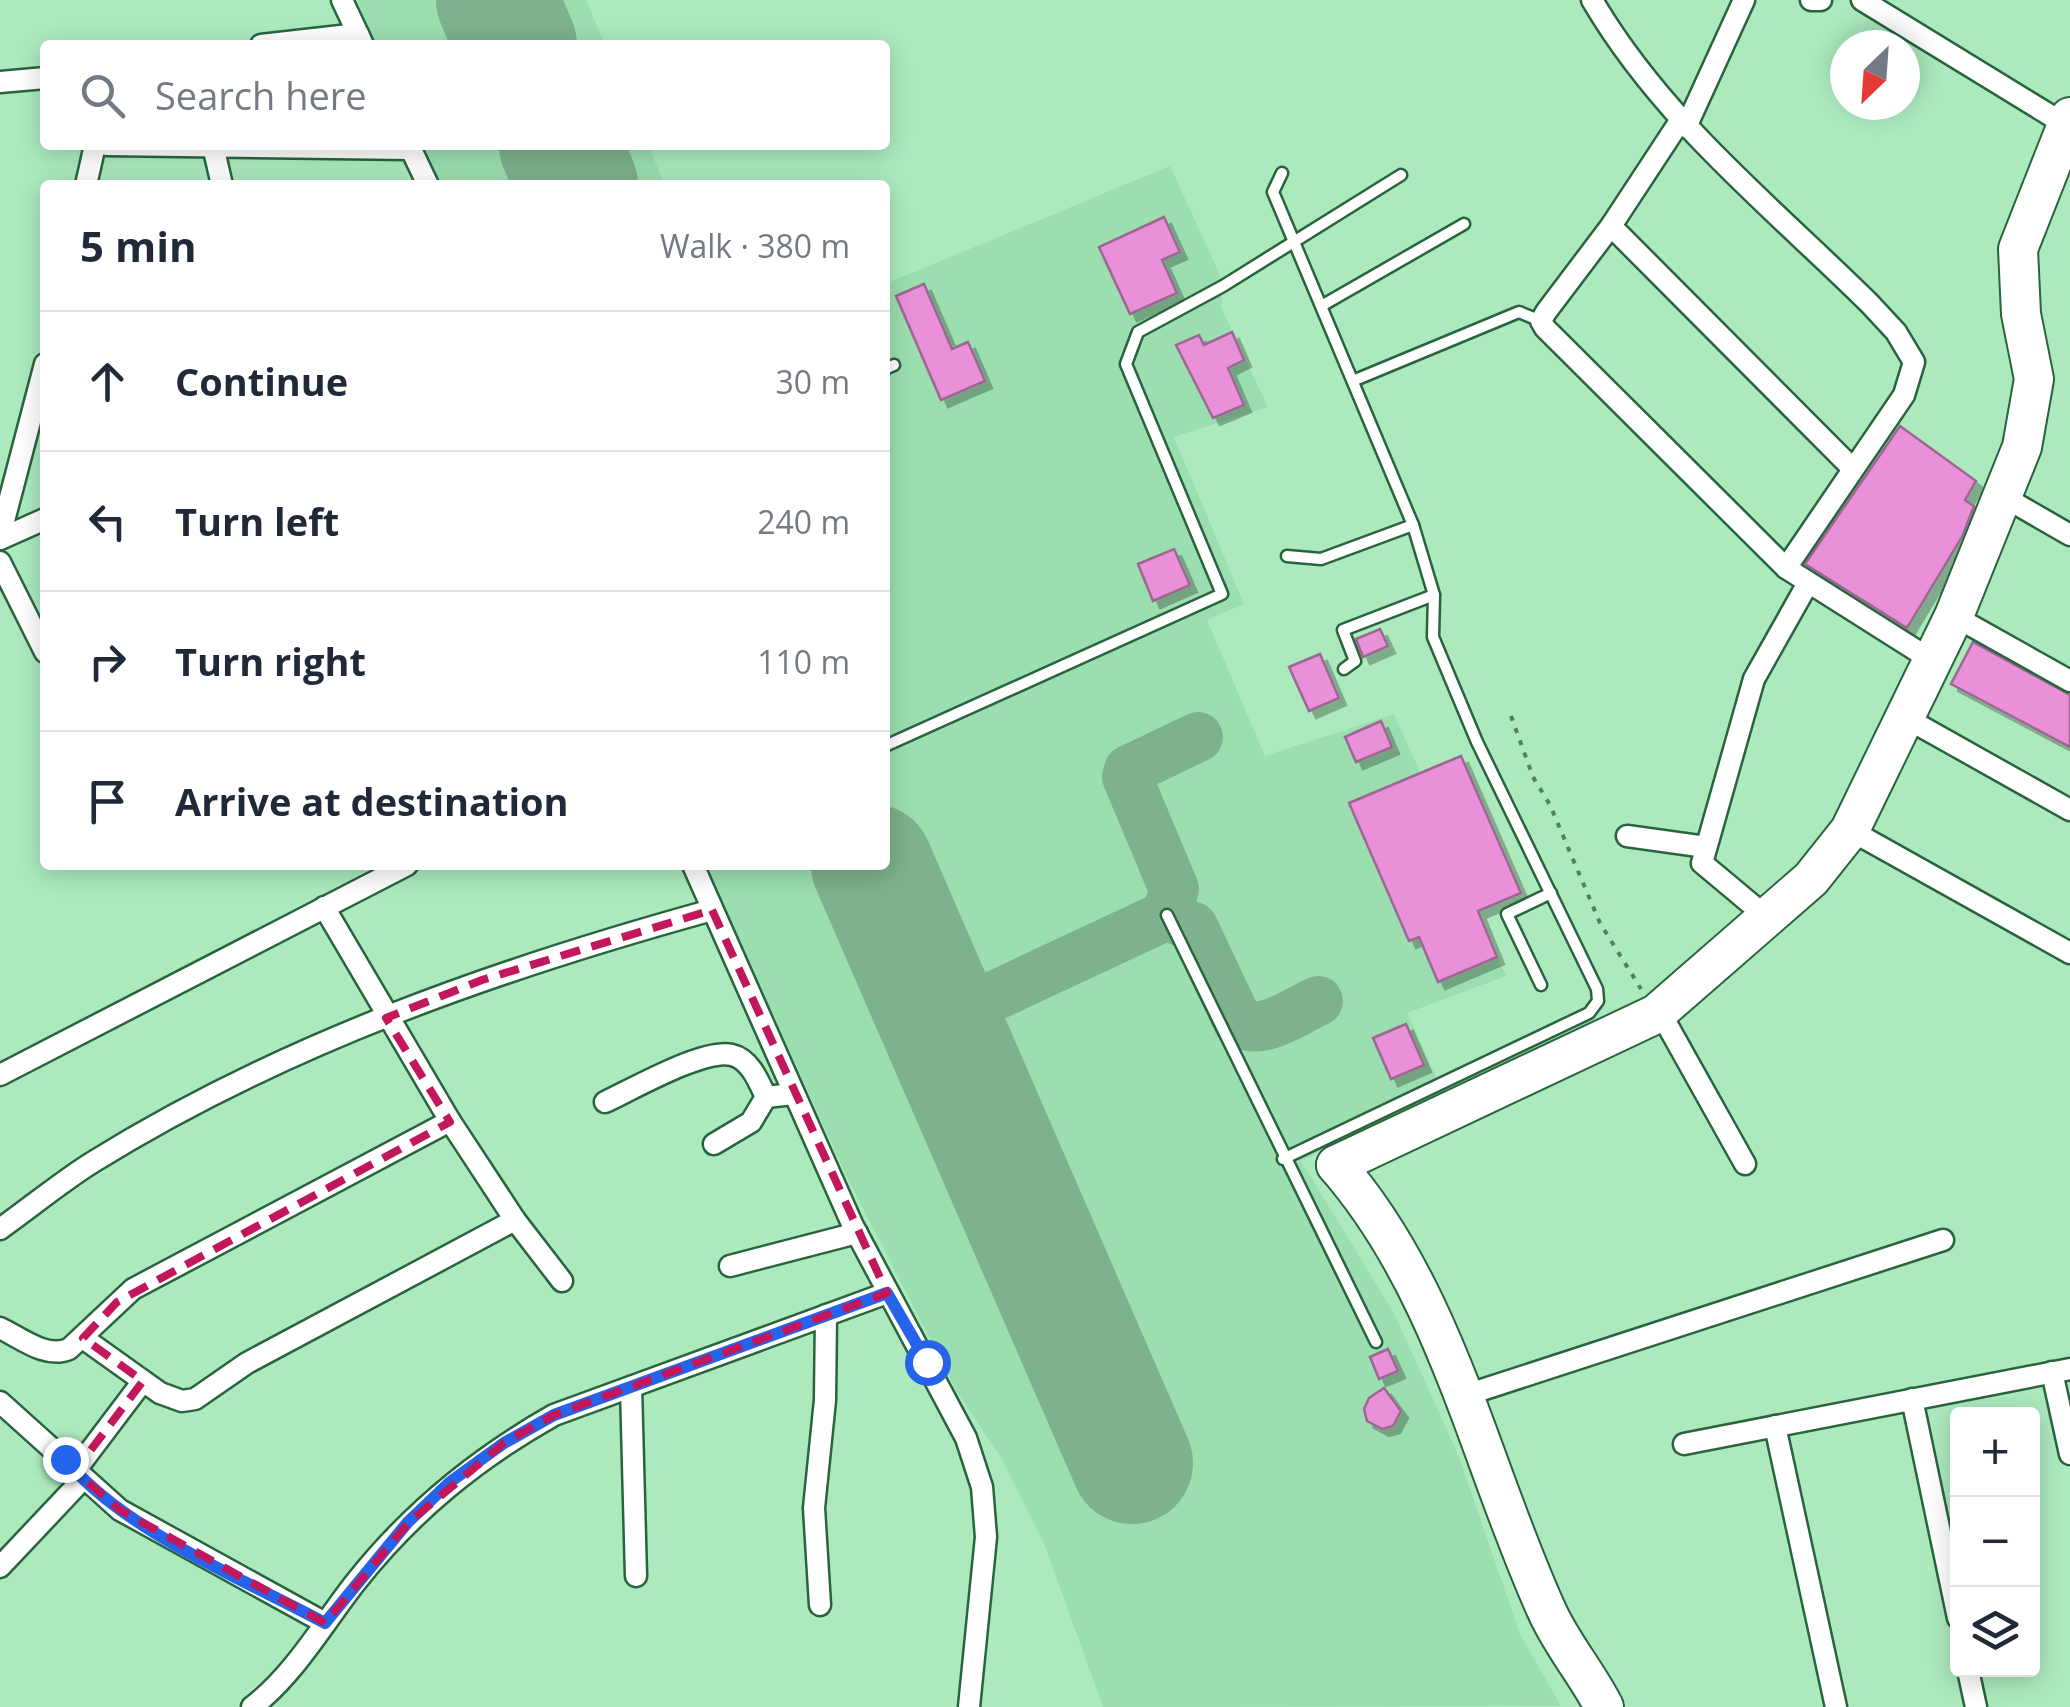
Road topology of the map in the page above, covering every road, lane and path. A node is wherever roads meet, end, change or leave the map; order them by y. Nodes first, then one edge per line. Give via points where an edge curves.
1 (342, 0) edge
2 (1592, 0) edge
3 (1744, 0) edge
4 (1811, 0) edge
5 (1821, 0) edge
6 (1862, 0) edge
7 (360, 40) edge
8 (40, 78) edge
9 (0, 82) edge
10 (2068, 121) edge
11 (1683, 124) junction
12 (94, 150) edge
13 (214, 150) edge
14 (411, 150) edge
15 (1282, 173) dead end
16 (1402, 174) dead end
17 (87, 180) edge
18 (221, 180) edge
19 (426, 180) edge
20 (1464, 224) dead end
21 (1611, 226) junction
22 (1291, 244) junction
23 (1323, 305) junction
24 (1541, 321) junction
25 (1356, 380) junction
26 (40, 383) edge
27 (1853, 468) junction
28 (2004, 498) junction
29 (40, 521) edge
30 (1412, 525) junction
31 (2070, 536) edge
32 (0, 538) edge
33 (1287, 556) dead end
34 (0, 562) edge
35 (1786, 568) junction
36 (1808, 584) junction
37 (1434, 596) junction
38 (1954, 616) junction
39 (40, 642) edge
40 (1933, 661) junction
41 (1344, 669) dead end
42 (2070, 681) edge
43 (1511, 716) dead end
44 (1906, 718) junction
45 (890, 744) edge
46 (2070, 810) edge
47 (1850, 830) junction
48 (1627, 836) dead end
49 (1706, 847) junction
50 (397, 870) edge
51 (695, 870) edge
52 (1551, 893) junction
53 (324, 907) junction
54 (712, 910) junction
55 (1167, 915) dead end
56 (1768, 919) junction
57 (2070, 953) edge
58 (1541, 985) dead end
59 (1658, 1013) junction
60 (386, 1018) junction
61 (0, 1074) edge
62 (1455, 1091) junction
63 (793, 1094) junction
64 (766, 1097) junction
65 (605, 1102) dead end
66 (450, 1121) junction
67 (714, 1144) dead end
68 (1283, 1159) junction
69 (1745, 1164) dead end
70 (1336, 1165) junction
71 (515, 1220) junction
72 (0, 1229) edge
73 (857, 1233) junction
74 (1942, 1240) dead end
75 (730, 1266) dead end
76 (562, 1281) dead end
77 (887, 1293) junction
78 (826, 1315) junction
79 (0, 1328) edge
80 (84, 1338) junction
81 (1376, 1342) dead end
82 (2061, 1370) edge
83 (143, 1381) junction
84 (631, 1388) junction
85 (1463, 1396) junction
86 (1912, 1398) junction
87 (0, 1402) edge
88 (1774, 1426) junction
89 (1684, 1444) dead end
90 (2070, 1454) edge
91 (78, 1476) junction
92 (0, 1566) edge
93 (636, 1576) dead end
94 (1952, 1587) edge
95 (820, 1605) dead end
96 (325, 1623) junction
97 (1970, 1677) edge
98 (252, 1707) edge
99 (969, 1707) edge
100 (1578, 1707) edge
101 (1604, 1707) edge
102 (1836, 1707) edge
103 (1976, 1707) edge

1 - 7 street
2 - 11 street via 1636,72
3 - 11 street
4 - 5 street
6 - 10 street
8 - 9 street
10 - 28 highway via 2018,250 2034,380 2022,448
11 - 21 street
11 - 27 street via 1870,304 1910,352 1914,371 1904,395
12 - 17 street
13 - 18 street
14 - 19 street
15 - 22 lane via 1273,192
16 - 22 lane
20 - 23 lane
21 - 24 street
21 - 27 street
22 - 23 lane
22 - 45 lane via 1138,332 1126,364 1222,594
23 - 25 lane
24 - 25 lane via 1520,312
24 - 35 street
25 - 30 lane
26 - 32 street
27 - 35 street
28 - 31 street
28 - 38 highway
29 - 32 street
30 - 33 lane via 1321,559
30 - 37 lane
34 - 39 street
35 - 36 street
36 - 40 street
36 - 49 street via 1754,679
37 - 41 lane via 1343,630 1355,661
37 - 52 lane via 1433,636
38 - 40 highway
38 - 42 street
40 - 44 highway
43 - 59 path via 1600,924
44 - 46 street
44 - 47 highway
47 - 56 highway
47 - 57 street
48 - 49 street
49 - 56 street via 1706,869
50 - 53 street
51 - 54 street
52 - 58 lane via 1507,914
52 - 62 lane via 1598,1002
53 - 60 street
53 - 61 street
54 - 60 street via 500,974
54 - 63 street
55 - 68 lane
56 - 59 highway
59 - 62 highway
59 - 69 street
60 - 66 street
60 - 72 street via 245,1079 93,1162
62 - 68 lane
62 - 70 highway
63 - 64 street
63 - 73 street
64 - 65 street via 747,1064 713,1054
64 - 67 street via 751,1122
66 - 71 street
66 - 80 street via 133,1289
68 - 81 lane
70 - 85 highway via 1425,1304
70 - 100 highway via 1333,1184 1408,1314 1528,1620
71 - 76 street
71 - 83 street via 195,1399 182,1401
73 - 75 street
73 - 77 street
74 - 85 street
77 - 78 street
77 - 99 street via 966,1438 982,1487 986,1537
78 - 84 street
78 - 95 street via 814,1508
79 - 80 street via 57,1354
80 - 83 street
82 - 86 street
82 - 90 street
83 - 91 street
84 - 93 street
84 - 96 street via 554,1415 450,1482
85 - 101 highway via 1544,1608
86 - 88 street
86 - 94 street
87 - 91 street
88 - 89 street
88 - 102 street
91 - 92 street
91 - 96 street via 120,1510
96 - 98 street
97 - 103 street

